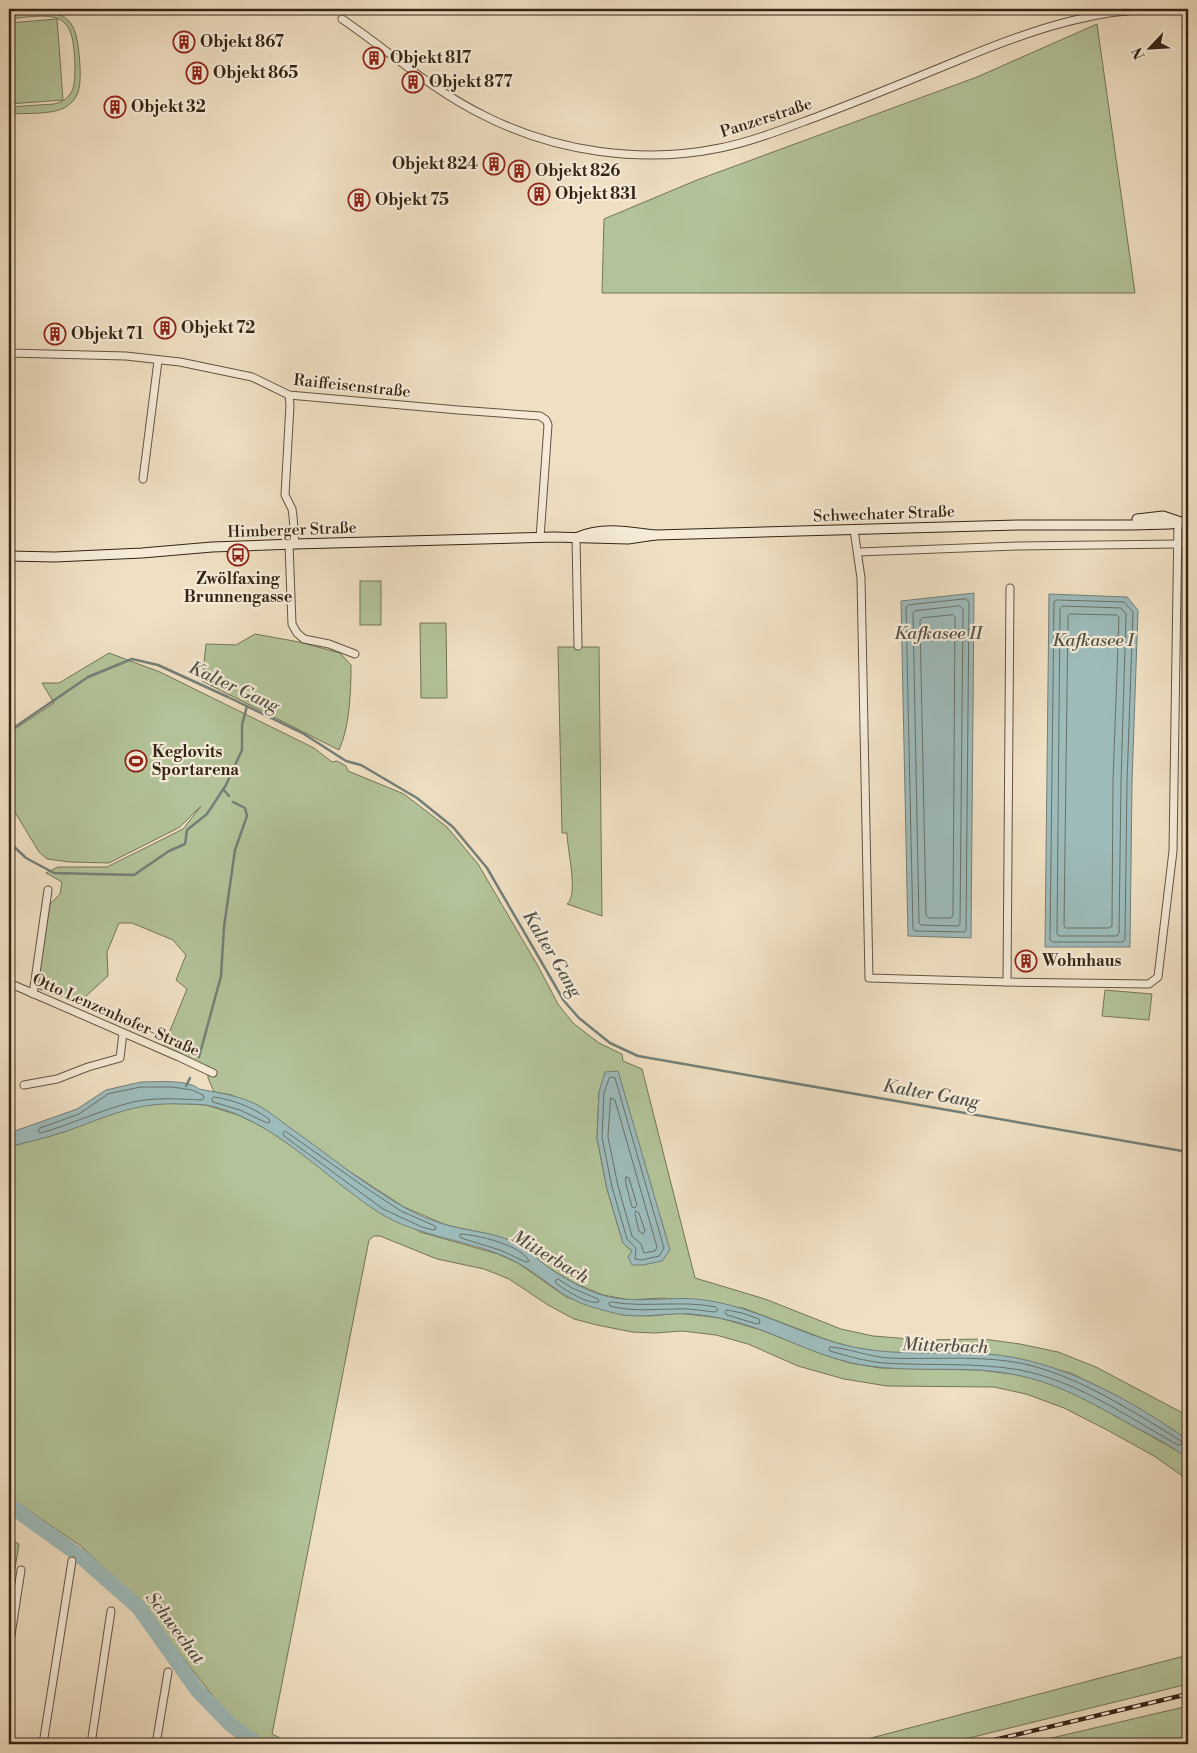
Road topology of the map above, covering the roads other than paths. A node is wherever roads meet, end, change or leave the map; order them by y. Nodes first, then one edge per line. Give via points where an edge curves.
1 (1188, 11) edge
2 (342, 18) dead end
3 (9, 353) edge
4 (158, 361) junction
5 (289, 395) junction
6 (143, 480) dead end
7 (1178, 521) junction
8 (1188, 521) edge
9 (854, 530) junction
10 (576, 537) junction
11 (540, 538) junction
12 (292, 544) junction
13 (1178, 544) junction
14 (858, 552) junction
15 (9, 556) edge
16 (1010, 588) dead end
17 (578, 646) dead end
18 (355, 654) dead end
19 (48, 890) dead end
20 (1007, 982) junction
21 (9, 983) edge
22 (33, 994) junction
23 (123, 1033) junction
24 (212, 1074) dead end
25 (24, 1085) dead end
26 (72, 1561) dead end
27 (21, 1570) dead end
28 (111, 1610) dead end
29 (9, 1648) edge
30 (168, 1672) dead end
31 (43, 1744) edge
32 (91, 1744) edge
33 (156, 1744) edge

1 - 2 street, Panzerstraße via 1166,9 1123,13 1044,28 758,139 710,150 641,155 563,145 524,134 483,116 423,78
3 - 4 street, Raiffeisenstraße via 126,356
4 - 5 street, Raiffeisenstraße via 180,362 252,377
4 - 6 street
5 - 11 street, Raiffeisenstraße via 540,416 548,425
5 - 12 street via 285,495 293,516
7 - 8 main road, Schwechater Straße
7 - 9 main road, Schwechater Straße via 1170,524
7 - 13 street
9 - 10 main road, Schwechater Straße via 655,535 606,530
9 - 14 street
10 - 11 main road, Himberger Straße
10 - 17 street
11 - 12 main road, Himberger Straße
12 - 15 main road, Himberger Straße via 132,554
12 - 18 street via 292,624 304,639
13 - 14 street
13 - 20 street via 1173,851 1158,977 1149,984
14 - 20 street via 868,978
16 - 20 street
19 - 22 street
21 - 22 street, Otto Lenzenhofer-Straße
22 - 23 street, Otto Lenzenhofer-Straße
23 - 24 street, Otto Lenzenhofer-Straße
23 - 25 street via 120,1058 57,1079
26 - 31 street
27 - 29 street
28 - 32 street
30 - 33 street

